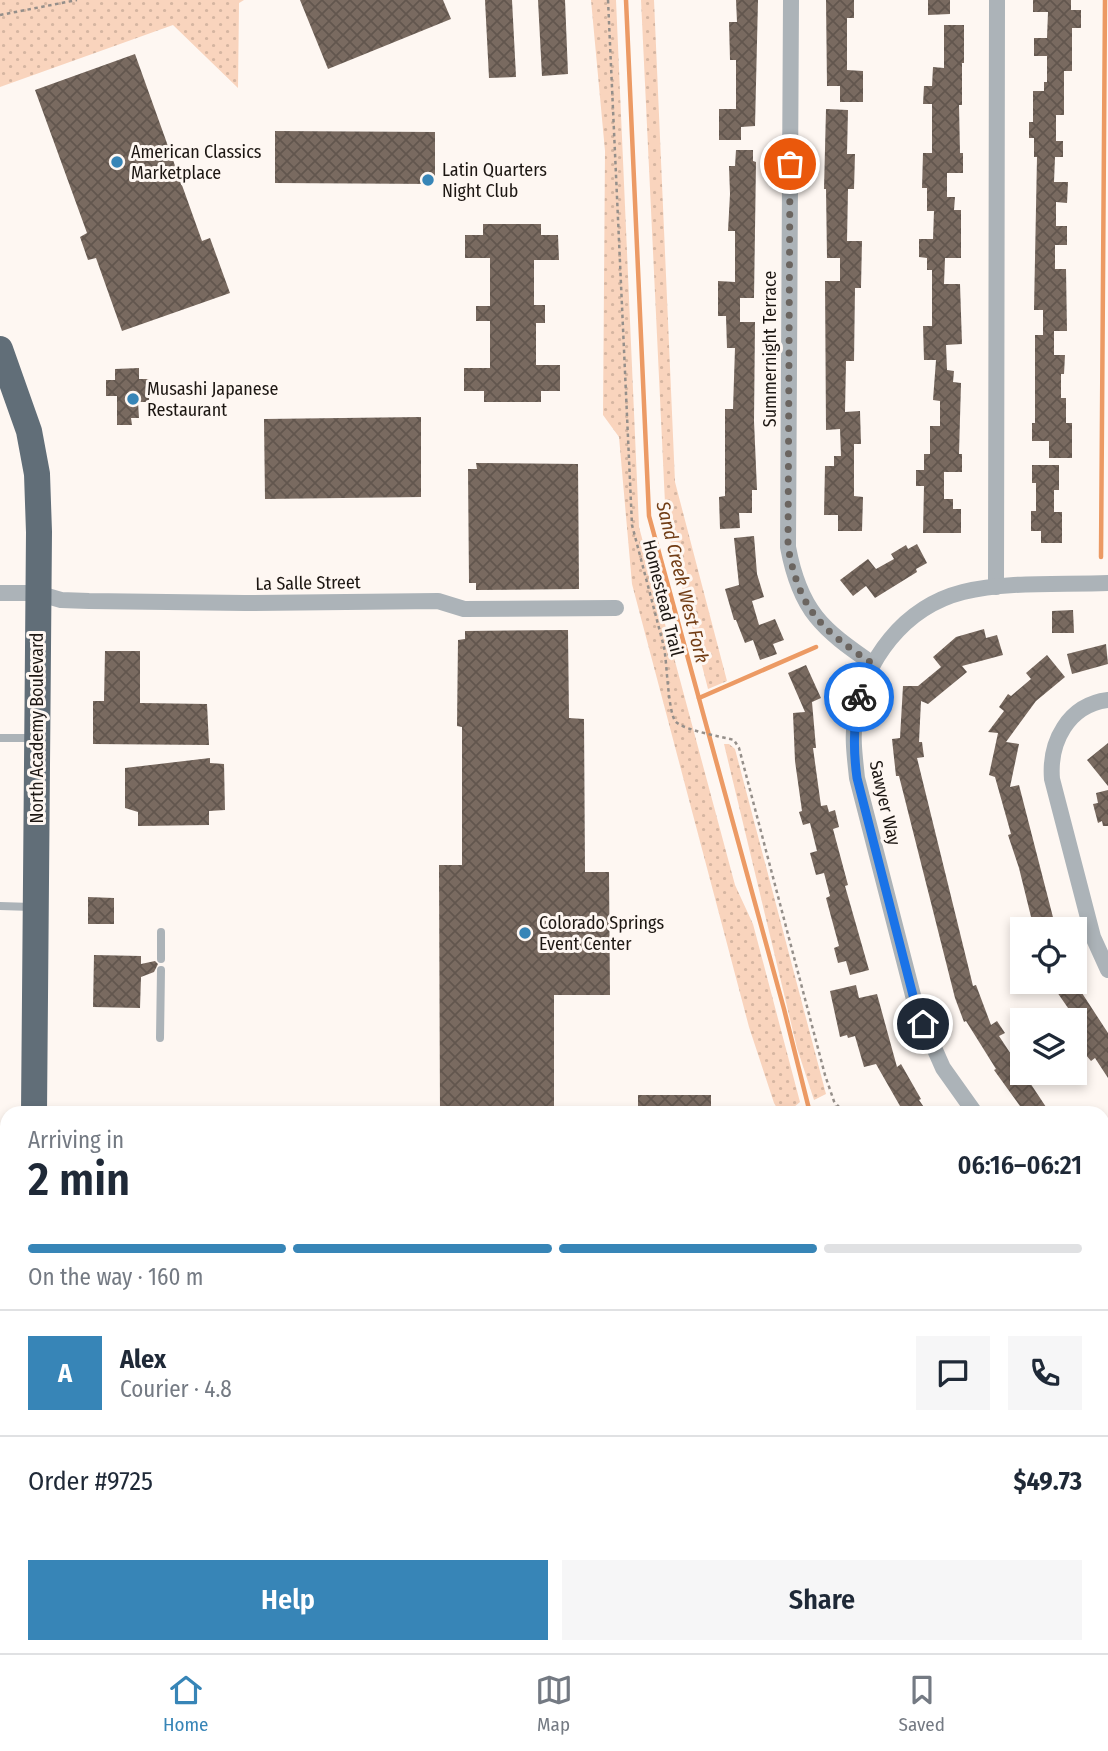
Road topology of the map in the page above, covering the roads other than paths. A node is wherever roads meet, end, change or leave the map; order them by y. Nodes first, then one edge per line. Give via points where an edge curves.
1 (791, 0) edge
2 (997, 0) edge
3 (0, 349) edge
4 (1108, 583) edge
5 (996, 587) junction
6 (0, 593) edge
7 (37, 593) junction
8 (616, 608) dead end
9 (873, 664) junction
10 (1108, 700) edge
11 (0, 738) edge
12 (37, 738) junction
13 (0, 906) edge
14 (36, 907) junction
15 (161, 932) dead end
16 (161, 959) dead end
17 (161, 970) dead end
18 (1108, 970) edge
19 (160, 1038) dead end
20 (34, 1106) edge
21 (970, 1106) edge

1 - 9 street, Summernight Terrace via 788,547 800,594 815,618 832,636
2 - 5 street
3 - 7 highway, North Academy Boulevard via 22,407 37,474
4 - 5 street, Sawyer Way
5 - 9 street, Sawyer Way via 935,602 892,636
6 - 7 street, La Salle Street
7 - 8 street, La Salle Street via 61,600 438,601 464,609
7 - 12 highway, North Academy Boulevard
9 - 21 street, Sawyer Way via 854,721 857,778 916,1007 943,1068
10 - 18 street via 1093,702 1070,718 1056,739 1051,765 1093,937
11 - 12 lane
12 - 14 highway, North Academy Boulevard
13 - 14 lane
14 - 20 highway, North Academy Boulevard
15 - 16 lane
17 - 19 lane

